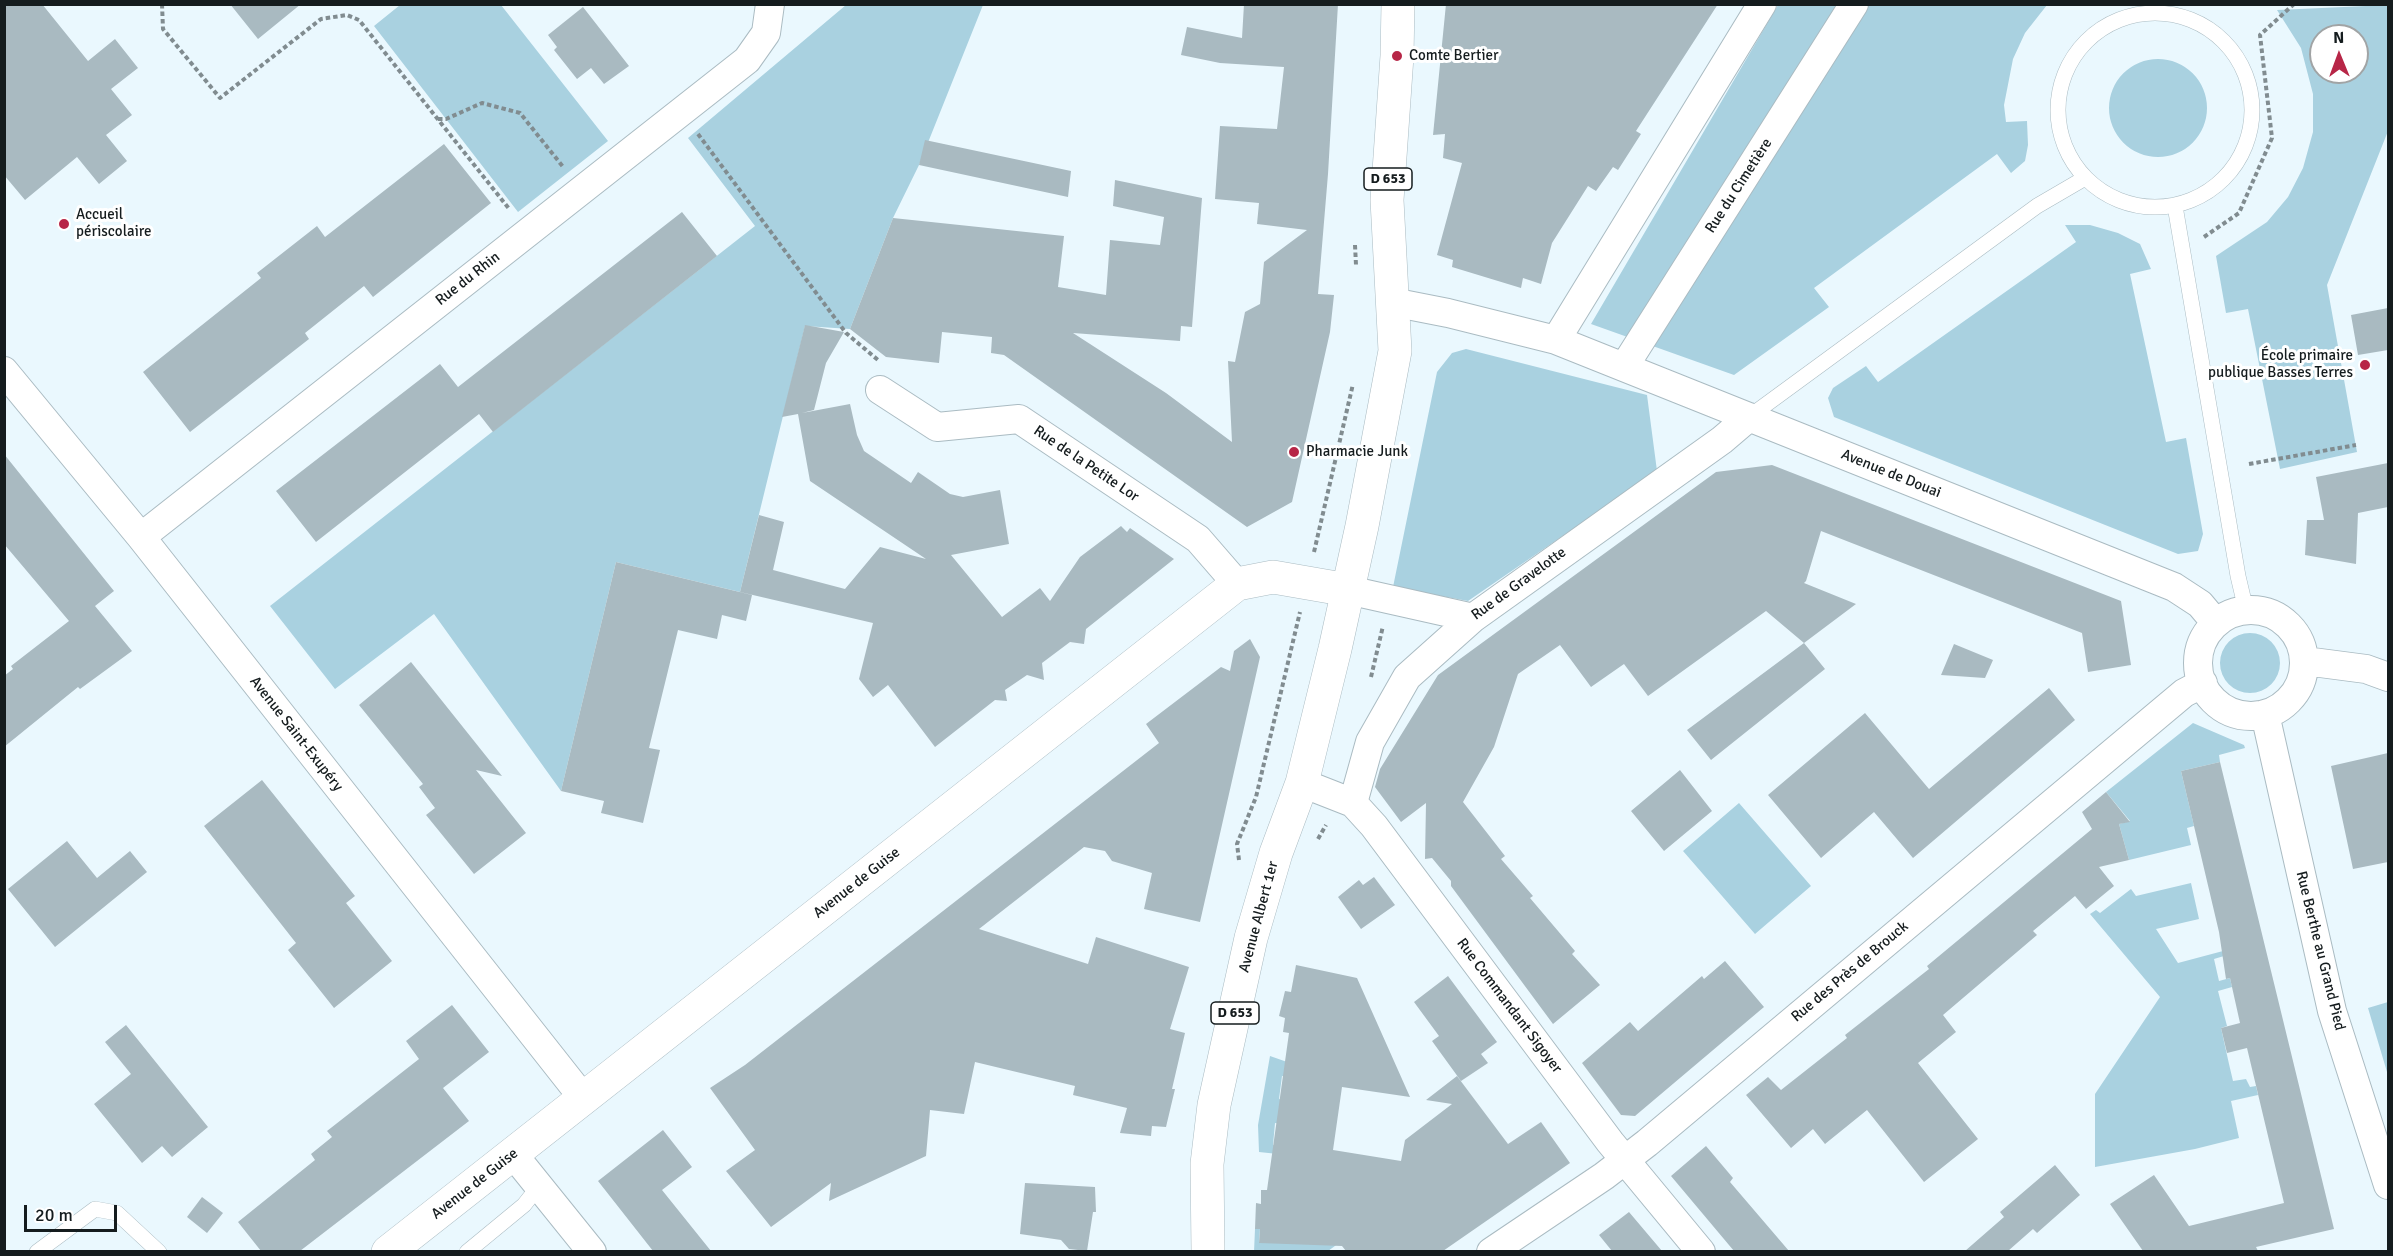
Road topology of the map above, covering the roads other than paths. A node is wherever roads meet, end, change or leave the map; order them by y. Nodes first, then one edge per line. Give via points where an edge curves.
1 (770, 4) edge
2 (1398, 4) edge
3 (1762, 4) edge
4 (1854, 4) edge
5 (2149, 8) edge
6 (2085, 178) junction
7 (2175, 206) junction
8 (1392, 302) junction
9 (1556, 340) junction
10 (1624, 366) junction
11 (6, 377) edge
12 (880, 390) road end
13 (1749, 417) junction
14 (141, 537) junction
15 (1237, 584) junction
16 (1348, 590) junction
17 (2246, 610) junction
18 (1473, 618) junction
19 (2216, 623) junction
20 (2305, 661) junction
21 (2388, 677) edge
22 (2203, 683) junction
23 (2265, 714) junction
24 (1302, 783) junction
25 (1353, 803) junction
26 (584, 1099) junction
27 (513, 1154) junction
28 (1624, 1160) junction
29 (2388, 1185) edge
30 (539, 1186) junction
31 (37, 1251) edge
32 (159, 1251) edge
33 (387, 1251) edge
34 (467, 1251) edge
35 (591, 1251) edge
36 (1208, 1251) edge
37 (1491, 1251) edge
38 (1701, 1251) edge

1 - 14 street, Rue du Rhin via 766,33 747,60
2 - 8 main road, D 653 via 1387,200
3 - 9 street
4 - 10 street, Rue du Cimetière
5 - 6 lane via 2094,34 2072,58 2060,88 2058,120 2066,151
5 - 7 lane via 2185,17 2214,32 2236,55 2250,84 2253,116 2246,147 2229,174 2205,195
6 - 7 lane via 2111,197 2132,204
6 - 13 lane via 2037,206
7 - 17 lane
8 - 9 street, Avenue de Douai
8 - 16 main road, D 653 via 1395,351
9 - 10 street, Avenue de Douai
10 - 13 street, Avenue de Douai
11 - 14 street, Avenue Saint-Exupéry
12 - 15 street, Rue de la Petite Lor via 937,427 1019,419 1198,539
13 - 18 street, Rue de Gravelotte
13 - 19 street, Avenue de Douai via 2174,587 2199,604
14 - 26 street, Avenue Saint-Exupéry
15 - 16 main road, Avenue de Guise via 1273,577
15 - 26 main road, Avenue de Guise
16 - 18 street
16 - 24 main road, Avenue Albert 1er / D 653
17 - 19 street
17 - 20 street via 2260,610 2286,623 2299,640
18 - 25 street, Rue de Gravelotte via 1407,677 1370,742
19 - 22 street via 2200,651
20 - 21 street via 2366,669
20 - 23 street via 2294,694
22 - 23 street via 2210,696 2235,713
22 - 28 street, Rue des Près de Brouck via 2184,693
23 - 29 street, Rue Berthe au Grand Pied via 2332,1011
24 - 25 street, Rue Commandant Sigoyer
24 - 36 main road, Avenue Albert 1er / D 653 via 1275,854 1257,918 1214,1105 1208,1164
25 - 28 street, Rue Commandant Sigoyer
26 - 27 main road, Avenue de Guise
27 - 30 street
27 - 33 main road, Avenue de Guise
28 - 37 street, Rue des Près de Brouck
28 - 38 street, Rue Commandant Sigoyer
30 - 34 lane via 524,1205
30 - 35 street
31 - 32 lane via 95,1209 117,1213

